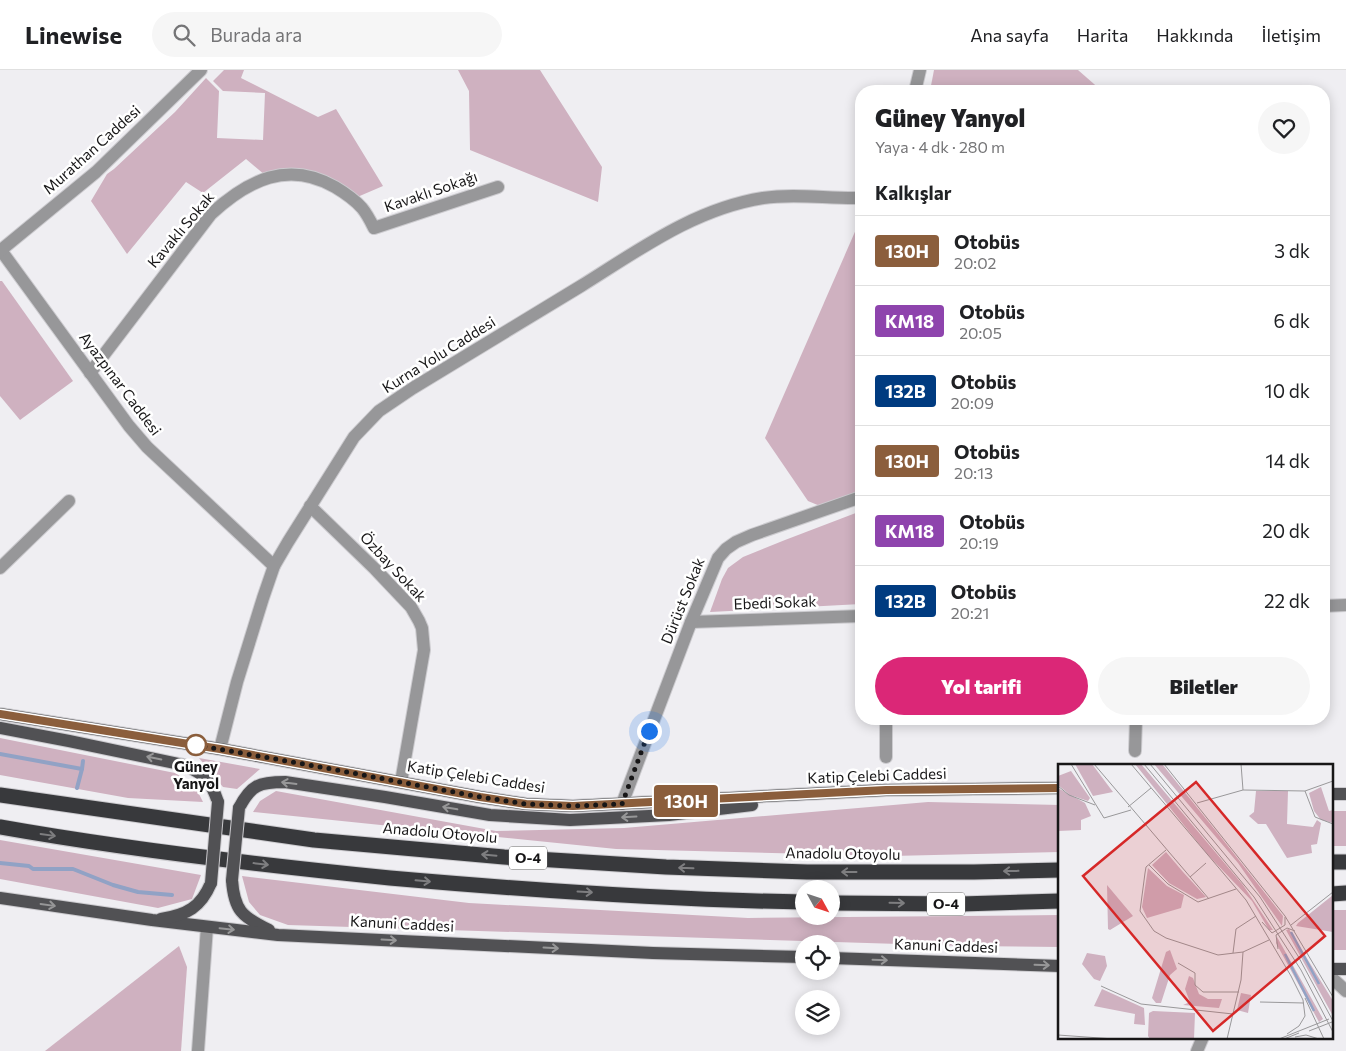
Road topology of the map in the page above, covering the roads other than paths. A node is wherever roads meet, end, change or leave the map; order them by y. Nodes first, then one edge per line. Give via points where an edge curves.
1 (201, 70) edge
2 (920, 70) edge
3 (916, 85) edge
4 (498, 187) dead end
5 (855, 198) edge
6 (374, 228) joint
7 (0, 250) edge
8 (90, 373) junction
9 (855, 499) edge
10 (69, 501) dead end
11 (310, 506) junction
12 (274, 566) junction
13 (0, 568) edge
14 (1346, 605) edge
15 (1330, 606) edge
16 (855, 616) edge
17 (691, 622) junction
18 (0, 715) edge
19 (886, 725) edge
20 (1136, 725) edge
21 (0, 728) edge
22 (220, 749) junction
23 (1135, 751) dead end
24 (886, 757) dead end
25 (401, 782) junction
26 (1058, 788) edge
27 (886, 790) junction
28 (0, 795) edge
29 (622, 804) junction
30 (0, 827) edge
31 (1058, 870) edge
32 (0, 898) edge
33 (1058, 901) edge
34 (795, 902) edge
35 (840, 903) edge
36 (152, 920) junction
37 (207, 927) junction
38 (278, 935) junction
39 (795, 957) edge
40 (840, 958) edge
41 (1058, 966) edge
42 (1334, 980) edge
43 (1346, 990) edge
44 (1203, 1038) edge
45 (198, 1051) edge
46 (1197, 1051) edge

1 - 7 street, Murathan Caddesi via 96,172
2 - 3 street
4 - 6 street, Kavaklı Sokağı
5 - 11 street, Kurna Yolu Caddesi via 782,195 762,198 718,209 676,228 380,411 354,437
6 - 8 street, Kavaklı Sokak via 363,209 348,194 309,176 282,174 244,189 211,214
7 - 8 street, Ayazpınar Caddesi
8 - 12 street, Ayazpınar Caddesi via 147,447
9 - 17 street, Dürüst Sokak via 752,535 726,549 718,558
10 - 13 street
11 - 12 street, Kurna Yolu Caddesi
11 - 25 street, Özbay Sokak via 403,597 422,628 424,650
12 - 22 street, Kurna Yolu Caddesi via 240,672
14 - 15 street
16 - 17 street, Ebedi Sokak
17 - 29 street, Dürüst Sokak
18 - 22 main road, Katip Çelebi Caddesi
19 - 24 street
20 - 23 street
36 -> 21 main road, bridge via 169,918 197,905 211,883 218,802 207,778 184,765
22 - 25 main road, Katip Çelebi Caddesi
25 - 29 main road, Katip Çelebi Caddesi via 526,804
26 - 27 main road, Katip Çelebi Caddesi
27 - 29 main road, Katip Çelebi Caddesi
27 -> 38 main road, bridge via 669,815 570,820 490,815 270,782 258,785 246,794 239,808 232,880 236,906 256,924
31 -> 28 highway, Anadolu Otoyolu / O-4 via 807,872 504,857 314,840
30 -> 34 highway, O-4 via 163,852 473,885 672,898
32 -> 36 main road, Kanuni Caddesi
35 -> 33 highway, O-4
36 - 37 main road, Kanuni Caddesi
37 -> 38 main road, Kanuni Caddesi
37 - 45 street
38 -> 39 main road, Kanuni Caddesi
40 -> 41 main road, Kanuni Caddesi
42 - 43 street
44 - 46 street

